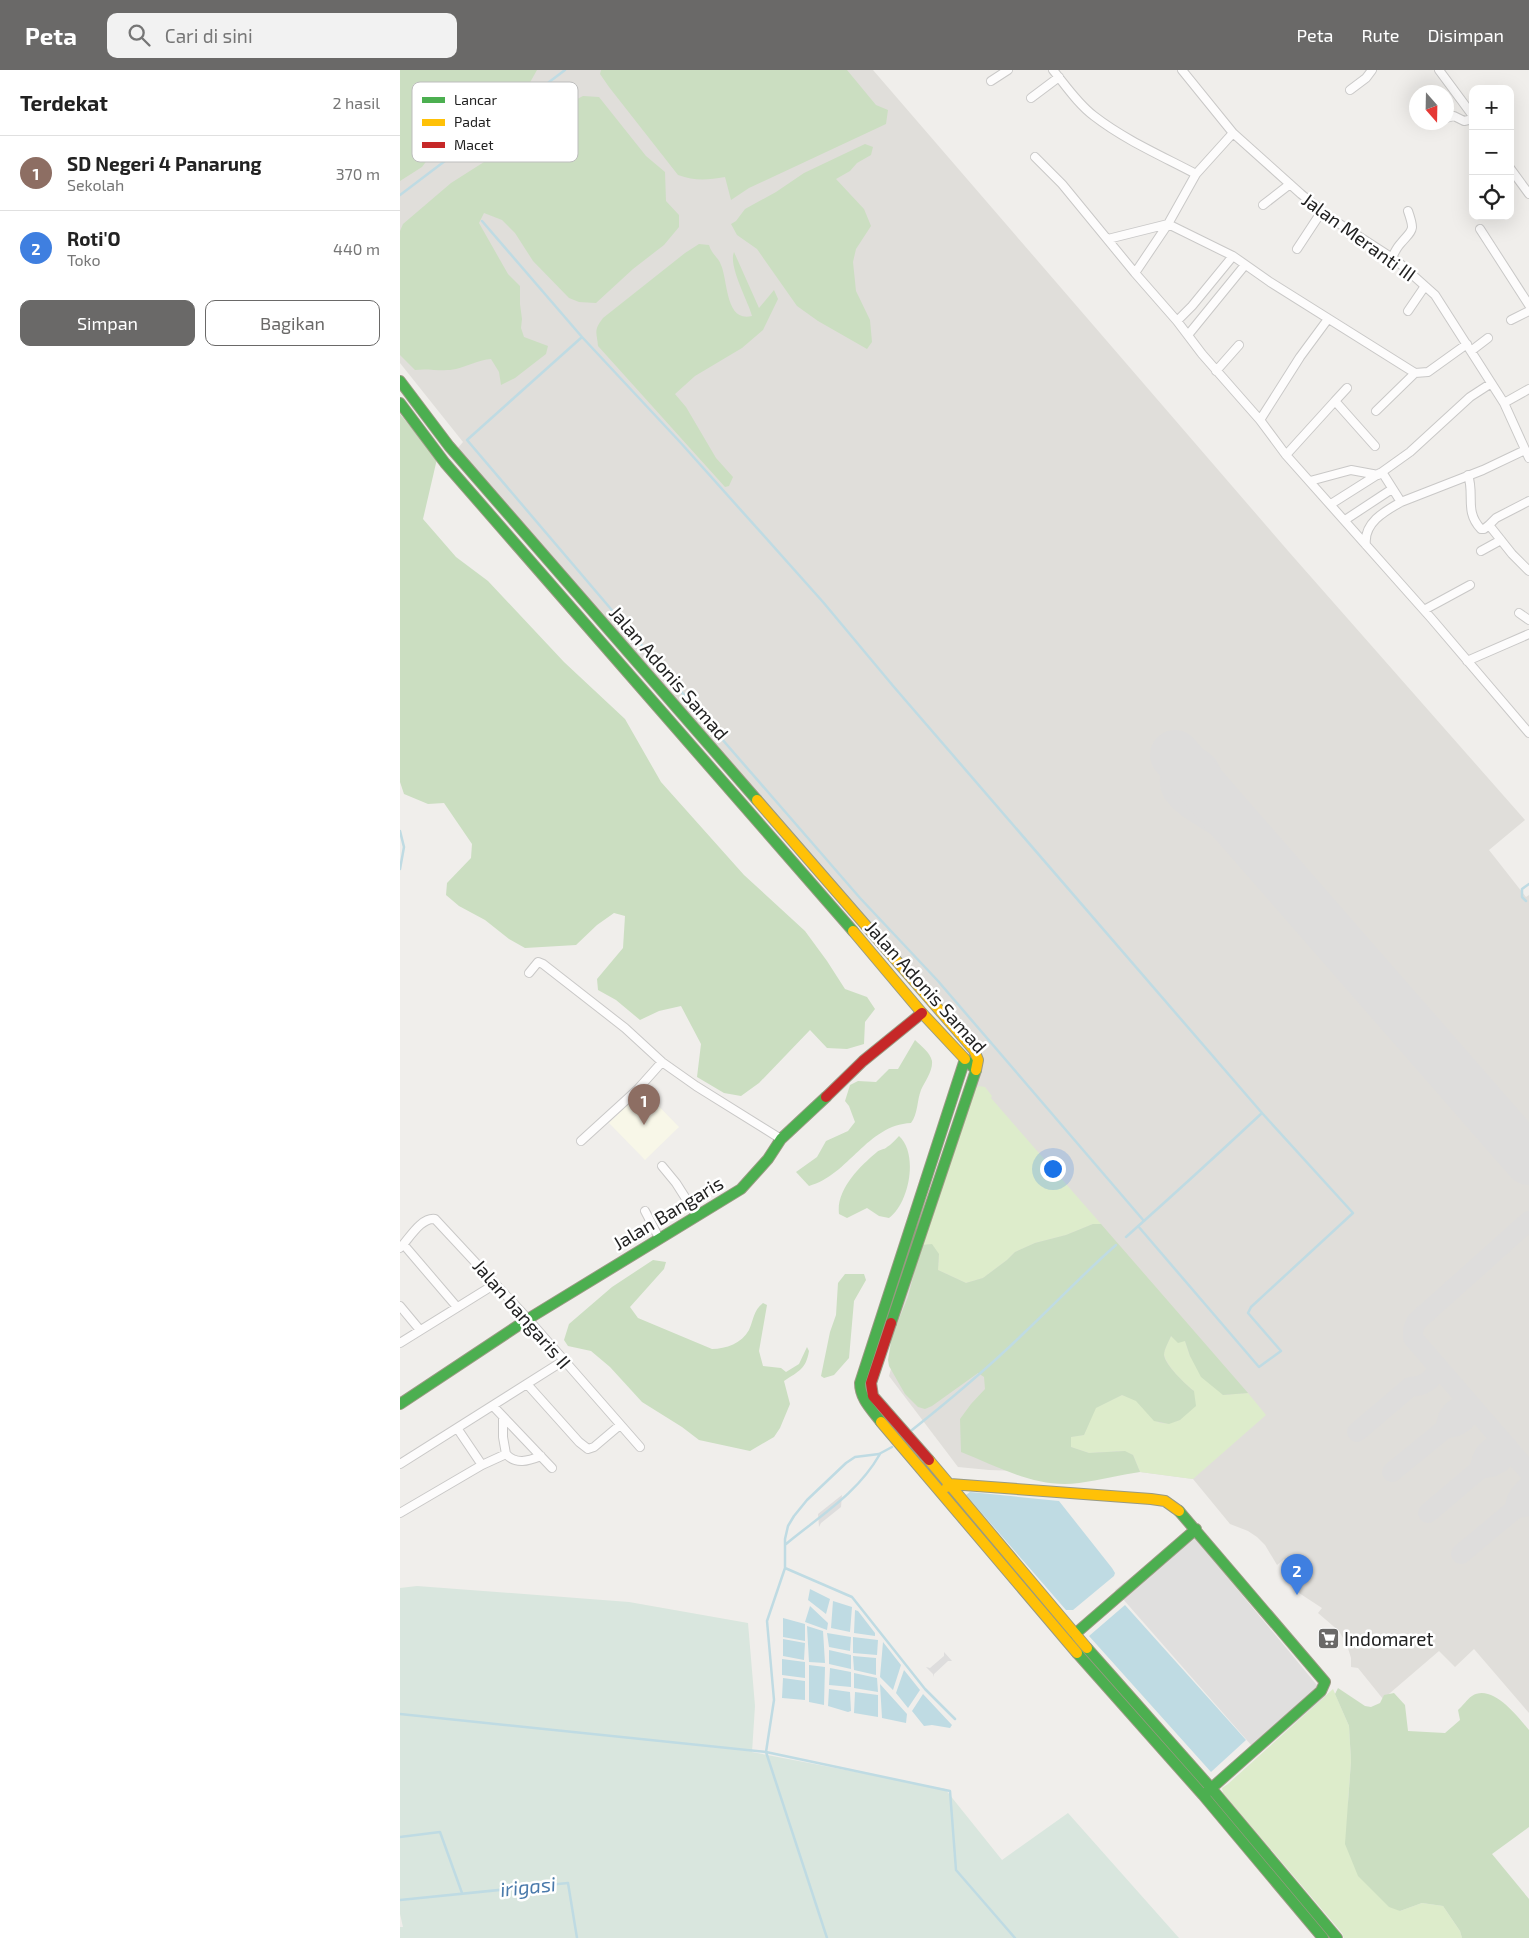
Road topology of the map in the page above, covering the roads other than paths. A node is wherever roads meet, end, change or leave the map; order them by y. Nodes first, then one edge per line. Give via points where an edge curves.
1 (1008, 70) edge
2 (1182, 70) edge
3 (1372, 70) edge
4 (1439, 70) edge
5 (1056, 73) edge
6 (991, 81) dead end
7 (1350, 90) dead end
8 (1031, 98) dead end
9 (1469, 112) edge
10 (1454, 116) edge
11 (1469, 121) edge
12 (1233, 133) junction
13 (1035, 157) dead end
14 (1514, 173) edge
15 (1196, 174) junction
16 (1290, 184) junction
17 (1529, 194) edge
18 (1263, 205) dead end
19 (1322, 211) junction
20 (1408, 211) dead end
21 (1168, 224) junction
22 (1480, 229) dead end
23 (1108, 239) junction
24 (1297, 249) dead end
25 (1232, 256) junction
26 (1392, 257) junction
27 (1245, 265) junction
28 (1135, 272) junction
29 (1425, 286) junction
30 (1529, 306) edge
31 (1408, 311) dead end
32 (1529, 311) edge
33 (1328, 319) junction
34 (1511, 320) dead end
35 (1177, 321) junction
36 (1188, 335) junction
37 (1488, 338) dead end
38 (1240, 345) dead end
39 (1469, 347) junction
40 (1216, 371) junction
41 (1415, 373) junction
42 (1490, 384) junction
43 (401, 386) edge
44 (1347, 388) dead end
45 (1529, 389) edge
46 (1335, 402) junction
47 (400, 403) edge
48 (1504, 403) junction
49 (1376, 411) dead end
50 (1260, 420) junction
51 (1375, 446) dead end
52 (1527, 454) edge
53 (1286, 455) junction
54 (1380, 473) junction
55 (1468, 476) junction
56 (1310, 481) junction
57 (1392, 489) junction
58 (1401, 502) junction
59 (1529, 502) edge
60 (1331, 504) junction
61 (1345, 520) junction
62 (1489, 525) junction
63 (1501, 540) junction
64 (1366, 544) junction
65 (1481, 552) dead end
66 (1529, 571) edge
67 (1470, 585) dead end
68 (1424, 610) junction
69 (1519, 613) dead end
70 (1529, 620) edge
71 (1529, 634) edge
72 (1467, 661) junction
73 (1529, 734) edge
74 (833, 888) junction
75 (823, 896) junction
76 (529, 973) dead end
77 (922, 1013) junction
78 (964, 1059) junction
79 (662, 1062) junction
80 (976, 1070) junction
81 (781, 1139) junction
82 (581, 1141) dead end
83 (662, 1166) dead end
84 (645, 1211) dead end
85 (698, 1216) junction
86 (660, 1238) junction
87 (402, 1246) edge
88 (495, 1284) junction
89 (400, 1306) edge
90 (457, 1307) junction
91 (528, 1319) junction
92 (420, 1330) junction
93 (400, 1343) edge
94 (563, 1361) junction
95 (527, 1384) junction
96 (400, 1404) edge
97 (493, 1406) junction
98 (503, 1417) junction
99 (620, 1425) junction
100 (457, 1428) junction
101 (640, 1447) dead end
102 (911, 1448) junction
103 (506, 1454) junction
104 (541, 1456) junction
105 (400, 1463) edge
106 (482, 1465) junction
107 (552, 1468) dead end
108 (950, 1484) junction
109 (940, 1492) junction
110 (400, 1513) edge
111 (1196, 1529) junction
112 (1075, 1634) junction
113 (1207, 1792) junction
114 (1324, 1938) edge
115 (1337, 1938) edge

1 - 6 street
2 - 12 street, Jalan Meranti III
3 - 7 street
4 - 9 street
5 - 8 street
5 - 15 street via 1094,116 1138,144
10 - 11 street
12 - 15 street
12 - 16 street, Jalan Meranti III
13 - 23 street
14 - 17 street
15 - 21 street
16 - 18 street
16 - 19 street, Jalan Meranti III
19 - 24 street
19 - 26 street, Jalan Meranti III
20 - 26 street via 1412,232
21 - 23 street
21 - 25 street
21 - 28 street
22 - 30 street
23 - 28 street
25 - 27 street
25 - 35 street
26 - 29 street, Jalan Meranti III
27 - 33 street
27 - 36 street
28 - 35 street
29 - 31 street
29 - 39 street, Jalan Meranti III via 1435,295
32 - 34 street
33 - 41 street
33 - 50 street
35 - 36 street
36 - 40 street
37 - 39 street
38 - 40 street
39 - 41 street via 1425,374
39 - 42 street, Jalan Meranti III
40 - 50 street
41 - 49 street
42 - 48 street, Jalan Meranti III
42 - 54 street via 1470,397 1410,452
43 - 74 main road, Jalan Adonis Samad via 448,446
44 - 46 street
45 - 48 street
46 - 51 street
46 - 53 street
47 - 75 main road, Jalan Adonis Samad via 445,463
48 - 52 street, Jalan Meranti III
50 - 53 street
52 - 55 street
53 - 56 street
54 - 56 street via 1351,470
54 - 57 street
54 - 60 street
55 - 58 street
55 - 62 street via 1471,513 1481,529
56 - 60 street
57 - 58 street
57 - 61 street
58 - 64 street via 1368,529
59 - 62 street via 1496,518
60 - 61 street
61 - 64 street
62 - 63 street
63 - 65 street
63 - 66 street
64 - 68 street
67 - 68 street
68 - 72 street
69 - 70 street
71 - 72 street
72 - 73 street
74 - 75 main road
74 - 80 main road, Jalan Adonis Samad via 974,1050 978,1060
75 - 77 main road, Jalan Adonis Samad
76 - 79 street via 538,962 543,964 625,1028
77 - 78 main road, Jalan Adonis Samad
77 - 81 main road, Jalan Bangaris via 863,1061
78 - 80 main road, Jalan Adonis Samad
78 - 102 main road via 860,1383 865,1402 896,1439
79 - 81 street
79 - 82 street via 637,1090
80 - 102 main road via 871,1383 873,1396 905,1433
81 - 85 main road, Jalan Bangaris via 745,1185
83 - 85 street
84 - 86 street
85 - 86 main road, Jalan Bangaris
86 - 91 main road, Jalan Bangaris
87 - 88 street, Jalan bangaris II via 425,1221 435,1219
87 - 90 street
88 - 90 street
88 - 91 street, Jalan bangaris II
89 - 92 street
90 - 92 street
91 - 94 street, Jalan bangaris II
91 - 96 main road, Jalan Bangaris
92 - 93 street
94 - 95 street
94 - 99 street, Jalan bangaris II
95 - 97 street
95 - 99 street via 588,1449
97 - 98 street
97 - 100 street
98 - 103 street
98 - 104 street
99 - 101 street, Jalan bangaris II
100 - 105 street
100 - 106 street
102 - 108 main road
102 - 109 main road
103 - 104 street via 524,1462
103 - 106 street
104 - 107 street
106 - 110 street
108 - 109 main road
108 - 111 main road via 1165,1501
108 - 112 main road
109 - 113 main road via 1063,1637
111 - 112 main road
111 - 113 main road via 1325,1682 1315,1697
112 - 113 main road
113 - 114 main road
113 - 115 main road

